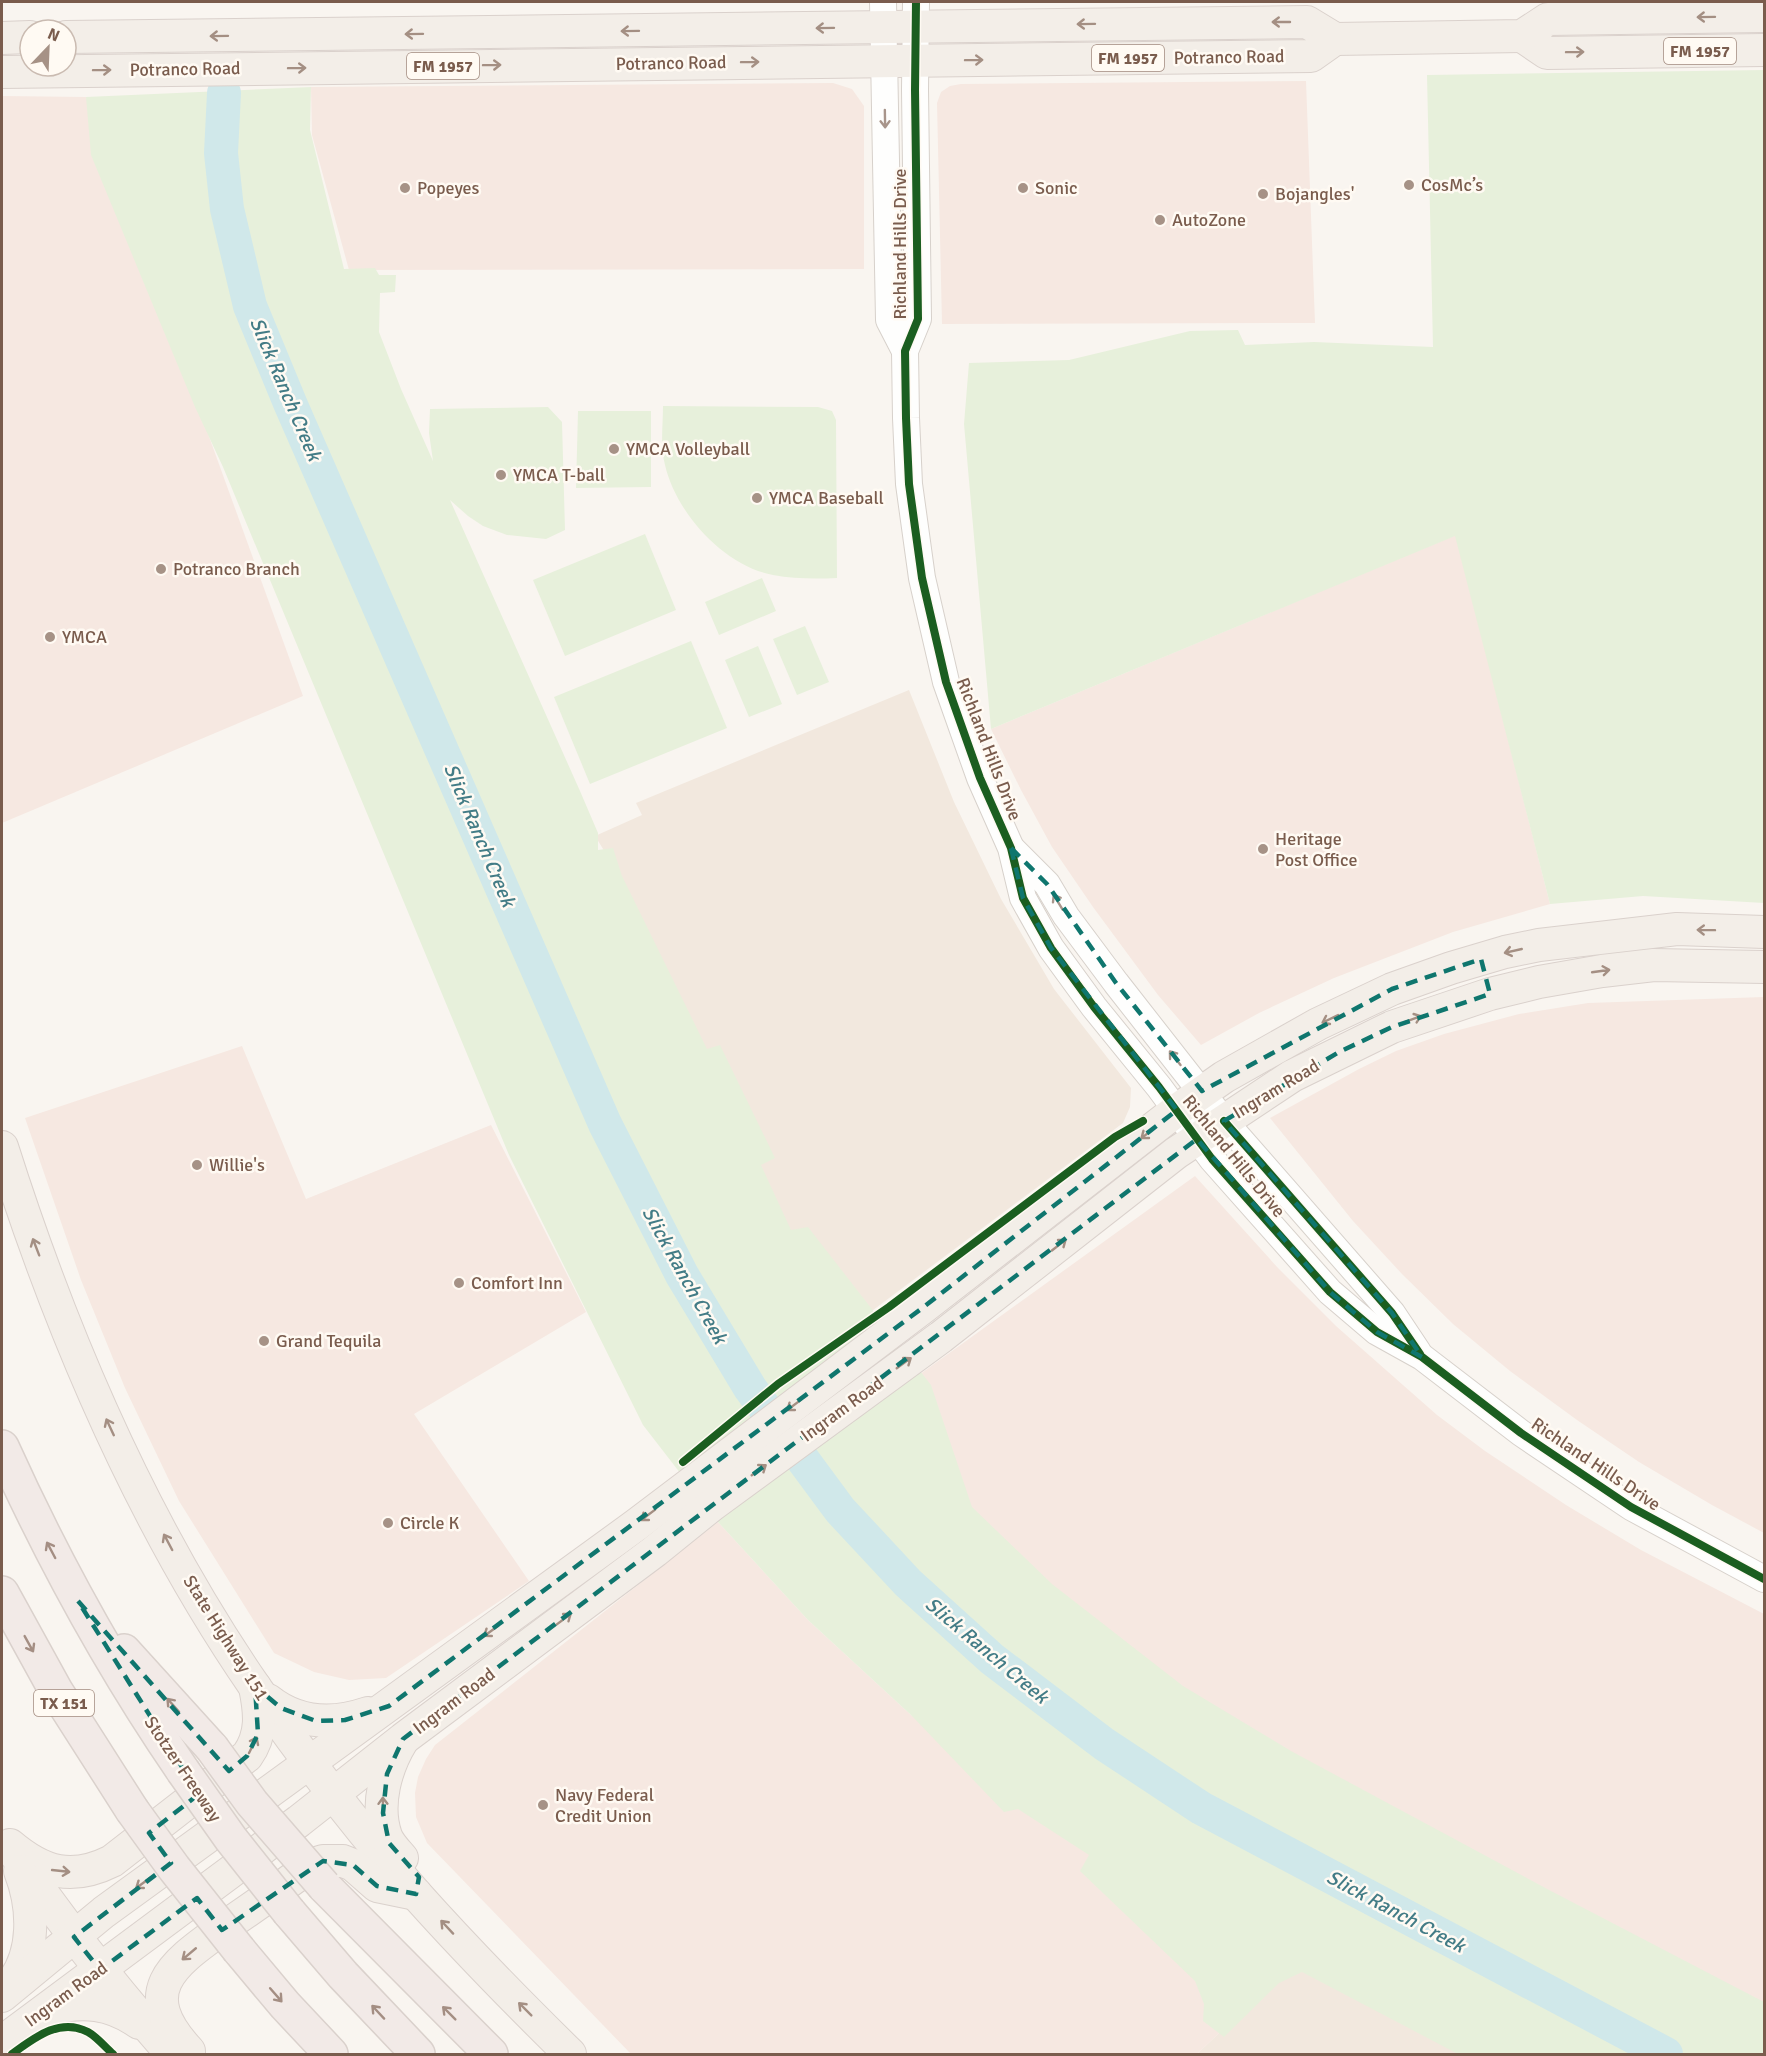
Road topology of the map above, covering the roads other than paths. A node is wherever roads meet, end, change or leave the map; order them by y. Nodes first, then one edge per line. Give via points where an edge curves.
1 (883, 14) edge
2 (916, 14) edge
3 (1764, 16) edge
4 (1521, 36) junction
5 (78, 37) edge
6 (2, 38) edge
7 (18, 38) edge
8 (1335, 39) junction
9 (1764, 50) edge
10 (916, 60) junction
11 (884, 61) junction
12 (2, 72) edge
13 (905, 351) junction
14 (1011, 848) junction
15 (1764, 932) edge
16 (1481, 959) junction
17 (1764, 966) edge
18 (1490, 994) junction
19 (1202, 1092) junction
20 (1177, 1110) junction
21 (1224, 1121) junction
22 (1197, 1139) junction
23 (2, 1147) edge
24 (921, 1309) junction
25 (940, 1337) junction
26 (1422, 1357) junction
27 (2, 1447) edge
28 (703, 1492) junction
29 (1764, 1579) edge
30 (2, 1593) edge
31 (78, 1601) junction
32 (255, 1686) junction
33 (389, 1706) junction
34 (403, 1739) junction
35 (309, 1762) junction
36 (333, 1794) junction
37 (6, 1838) edge
38 (416, 1894) junction
39 (74, 1936) junction
40 (100, 1970) junction
41 (2, 1996) edge
42 (43, 2011) junction
43 (2, 2042) edge
44 (172, 2055) edge
45 (189, 2055) edge
46 (331, 2055) edge
47 (418, 2055) edge
48 (491, 2055) edge
49 (570, 2055) edge

1 - 2 main road, Potranco Road / FM 1957
1 -> 5 main road, Potranco Road / FM 1957
1 - 11 street, Richland Hills Drive
8 -> 2 main road, Potranco Road / FM 1957 via 1307,21
2 - 10 street, Richland Hills Drive
3 -> 4 main road, FM 1957 via 1548,19
4 - 8 main road
4 -> 9 main road, FM 1957 via 1547,53
6 - 7 main road
10 -> 8 main road, Potranco Road / FM 1957 via 1311,56
10 - 11 main road, Potranco Road / FM 1957
10 - 13 street, Richland Hills Drive via 918,319
12 -> 11 main road, Potranco Road / FM 1957
11 -> 13 street, Richland Hills Drive via 889,320
13 - 14 street, Richland Hills Drive via 909,484 922,578 946,682 980,778
19 -> 14 street, Richland Hills Drive via 1066,916 1047,884
14 - 20 street, Richland Hills Drive via 1023,898 1051,948
15 -> 16 main road, Ingram Road via 1677,929 1622,934 1539,945
16 - 18 main road
16 -> 19 main road, Ingram Road via 1392,988 1318,1024
18 -> 17 main road, Ingram Road via 1549,980 1654,965
21 -> 18 main road, Ingram Road via 1292,1076 1392,1027
19 - 20 main road, Ingram Road
19 - 21 street, Richland Hills Drive
20 - 22 street, Richland Hills Drive
20 -> 24 main road, Ingram Road
21 - 22 main road, Ingram Road
21 - 26 street, Richland Hills Drive via 1392,1313
25 -> 22 main road, Ingram Road
22 - 26 street, Richland Hills Drive via 1330,1292 1377,1332
32 -> 23 main road, State Highway 151 via 191,1585 124,1456 56,1303
24 - 25 main road
24 -> 28 main road, Ingram Road via 840,1370
28 -> 25 main road, Ingram Road via 857,1398
26 - 29 street, Richland Hills Drive via 1521,1433 1631,1507
31 -> 27 highway, Stotzer Freeway
28 -> 33 main road, Ingram Road
34 -> 28 main road, Ingram Road via 655,1551
30 -> 46 highway, TX 151, bridge via 62,1701 132,1810 239,1950
47 -> 31 highway, Stotzer Freeway, bridge via 289,1912 231,1839 150,1723
48 -> 31 highway, bridge via 324,1886 252,1803 212,1748
32 - 33 main road via 281,1708 316,1721 345,1720
32 - 35 main road, State Highway 151
37 -> 32 main road via 37,1865 63,1872 78,1872 112,1861 247,1756 259,1727
33 - 35 main road, Ingram Road
34 - 36 main road, Ingram Road
38 -> 34 main road via 419,1877 389,1843 383,1813 387,1774
35 - 36 main road, State Highway 151
35 -> 39 main road, Ingram Road
36 - 38 main road, State Highway 151
36 - 40 main road, Ingram Road
37 - 39 main road
37 - 41 main road via 26,1891 30,1929 29,1945 16,1978
38 -> 45 main road via 377,1886 353,1865 343,1862 313,1864 189,1953 170,1974 163,1992 165,2020
49 -> 38 main road, State Highway 151
39 - 40 main road
39 - 41 main road, Ingram Road
40 - 42 main road, Ingram Road
40 - 44 main road
42 - 43 main road, Ingram Road
42 - 44 main road via 85,2003 105,2006 138,2022

